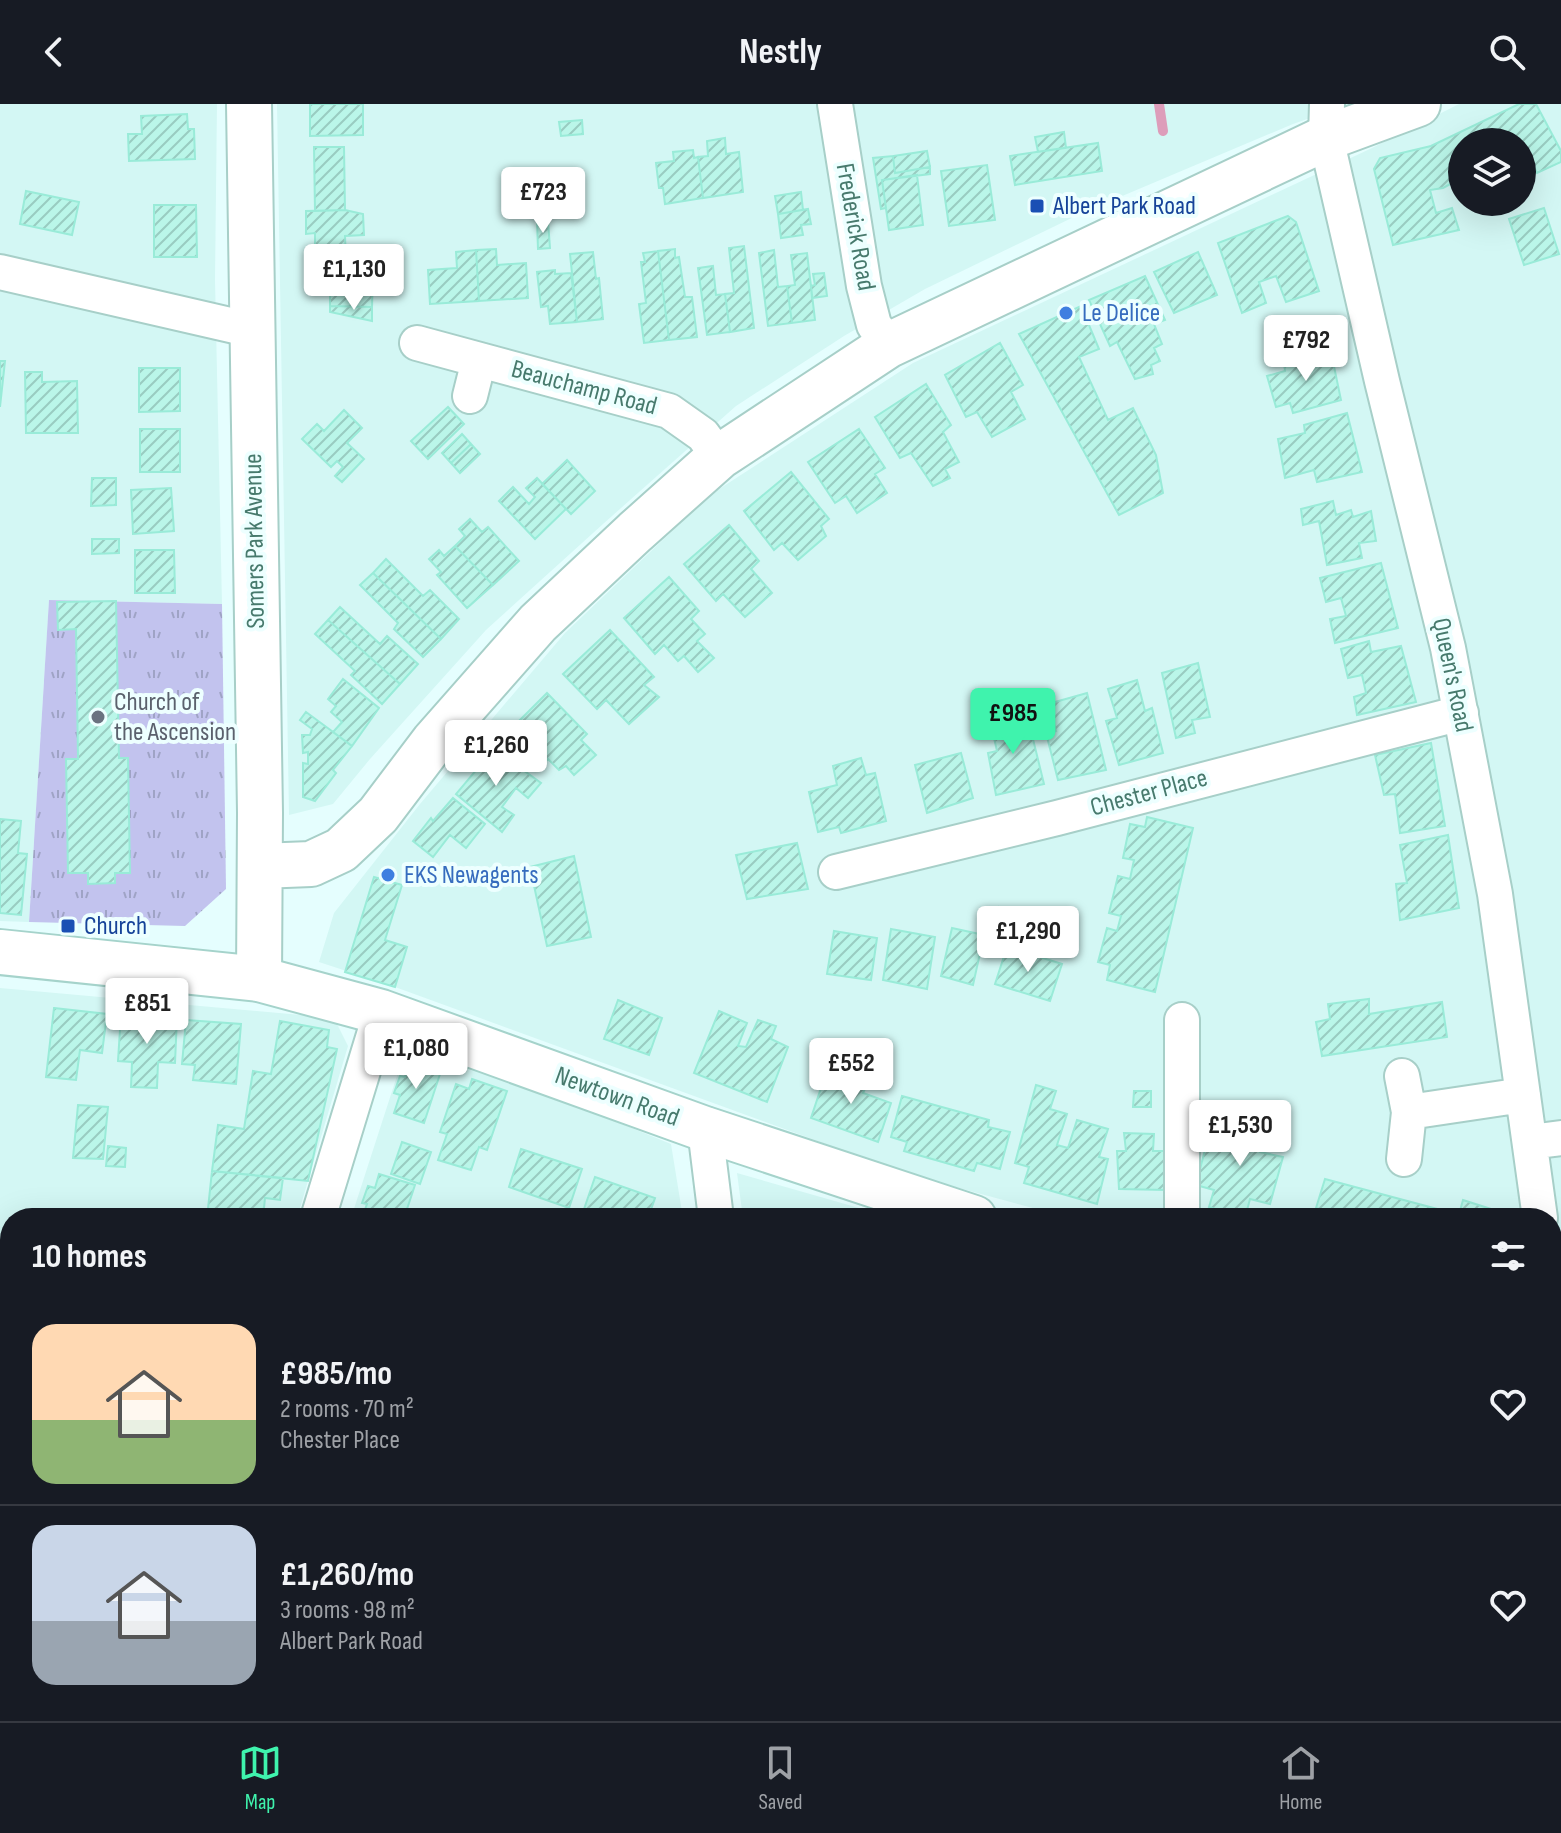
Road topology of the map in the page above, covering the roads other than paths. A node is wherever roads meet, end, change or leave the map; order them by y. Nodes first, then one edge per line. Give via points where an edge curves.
1 (249, 104) edge
2 (835, 104) edge
3 (1418, 104) edge
4 (1326, 121) edge
5 (0, 272) edge
6 (252, 330) junction
7 (417, 343) dead end
8 (889, 345) junction
9 (479, 360) junction
10 (470, 396) dead end
11 (719, 457) junction
12 (1461, 713) junction
13 (260, 866) junction
14 (836, 872) dead end
15 (0, 952) edge
16 (259, 979) junction
17 (381, 1012) junction
18 (1182, 1020) dead end
19 (1402, 1076) dead end
20 (1523, 1095) junction
21 (1409, 1112) junction
22 (705, 1129) junction
23 (1546, 1140) edge
24 (1404, 1159) dead end
25 (321, 1208) edge
26 (715, 1208) edge
27 (944, 1208) edge
28 (1182, 1208) edge
29 (1541, 1208) edge

1 - 6 street, Somers Park Avenue
2 - 8 street, Frederick Road via 864,286 874,325
3 - 4 street
4 - 8 street
4 - 12 street, Queen's Road
5 - 6 street
6 - 13 street, Somers Park Avenue
7 - 9 street, Beauchamp Road
8 - 11 street
9 - 10 street, Beauchamp Road
9 - 11 street, Beauchamp Road via 669,411 703,435
11 - 13 street via 538,623 434,741 378,815 341,850 311,864
12 - 14 street, Chester Place
12 - 20 street, Queen's Road via 1495,894
13 - 16 street, Somers Park Avenue
15 - 16 street, Newtown Road
16 - 17 street, Newtown Road
17 - 22 street, Newtown Road
17 - 25 street
18 - 28 street
19 - 21 street
20 - 21 street
20 - 23 street, Queen's Road
21 - 24 street
22 - 26 street
22 - 27 street, Newtown Road
23 - 29 street, Queen's Road

